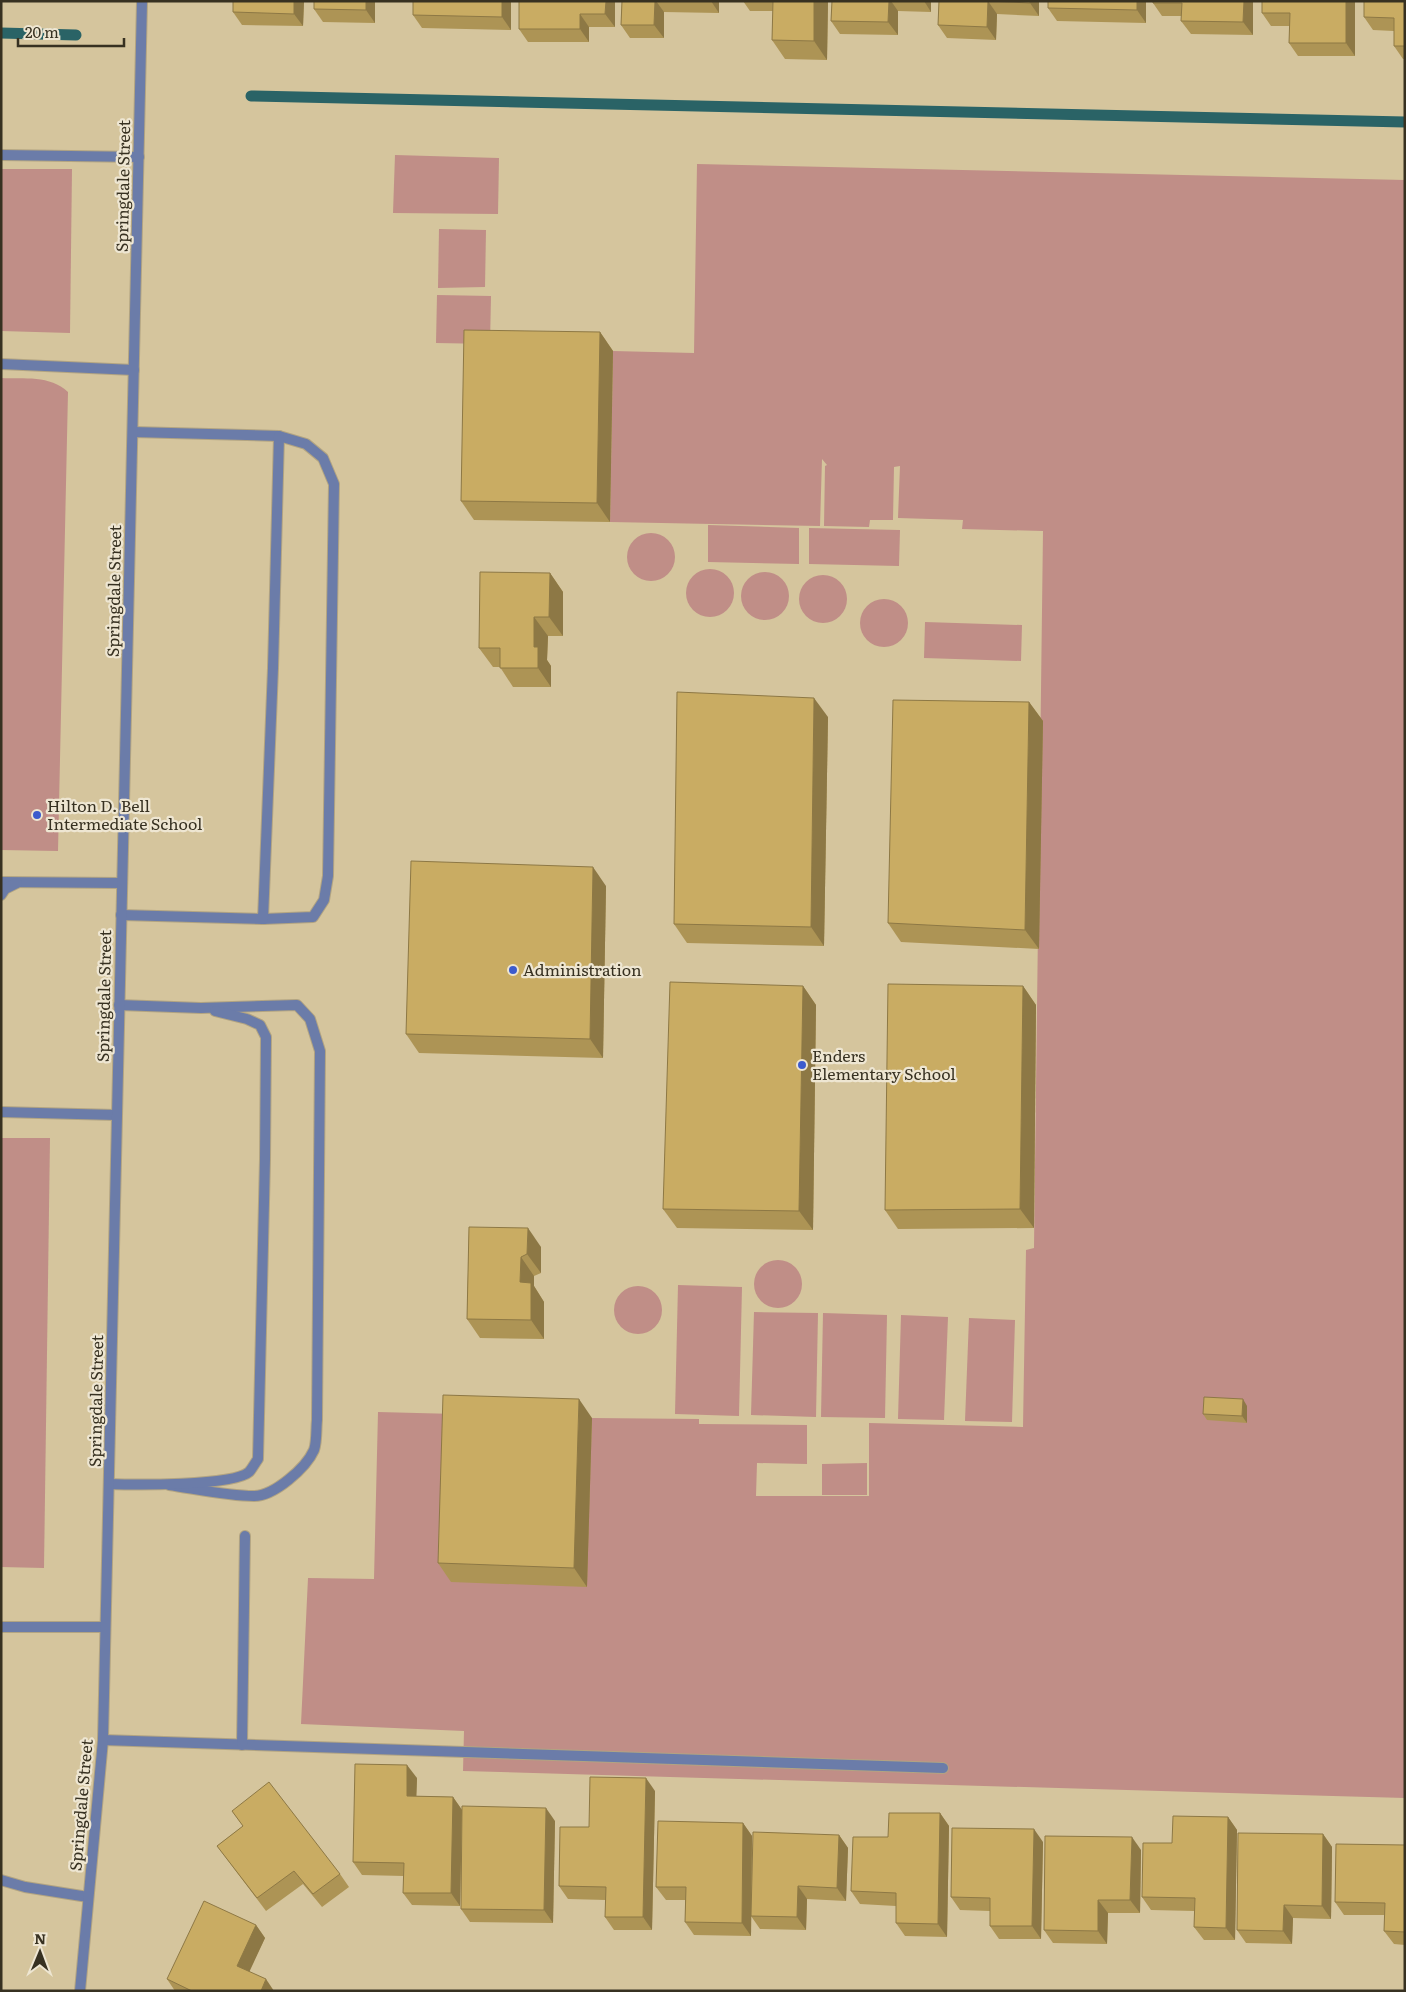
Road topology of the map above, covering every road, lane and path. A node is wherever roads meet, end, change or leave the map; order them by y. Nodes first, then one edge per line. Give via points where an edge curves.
1 (142, 1) edge
2 (1, 154) edge
3 (139, 157) junction
4 (1, 364) edge
5 (134, 370) junction
6 (133, 432) junction
7 (279, 436) junction
8 (1, 882) edge
9 (20, 882) junction
10 (121, 883) junction
11 (1, 895) edge
12 (121, 915) junction
13 (263, 919) junction
14 (119, 1005) junction
15 (202, 1008) junction
16 (1, 1106) edge
17 (1, 1112) edge
18 (13, 1112) junction
19 (116, 1115) junction
20 (109, 1484) junction
21 (169, 1486) junction
22 (246, 1536) dead end
23 (1, 1627) edge
24 (106, 1627) junction
25 (102, 1740) junction
26 (242, 1745) junction
27 (943, 1768) dead end
28 (1, 1880) edge
29 (88, 1897) junction
30 (80, 1991) edge

1 - 3 street, Springdale Street
2 - 3 street
3 - 5 street, Springdale Street
4 - 5 street
5 - 6 street, Springdale Street
6 - 7 street
6 - 10 street, Springdale Street
7 - 13 street
7 - 13 street via 306,444 323,458 334,484 328,876 324,900 313,916
8 - 9 street
9 - 10 street
9 - 11 street via 5,889
10 - 12 street, Springdale Street
12 - 13 street
12 - 14 street, Springdale Street
14 - 15 street
14 - 19 street, Springdale Street
15 - 21 street via 247,1019 260,1025 266,1037 258,1459 248,1473
15 - 21 street via 297,1005 310,1018 320,1051 317,1420 314,1449 305,1463 279,1487 256,1496
16 - 18 street
17 - 18 street
18 - 19 street
19 - 20 street, Springdale Street
20 - 21 street
20 - 24 street, Springdale Street
22 - 26 street
23 - 24 street
24 - 25 street, Springdale Street
25 - 26 street
25 - 29 street, Springdale Street
26 - 27 street
28 - 29 street
29 - 30 street, Springdale Street

